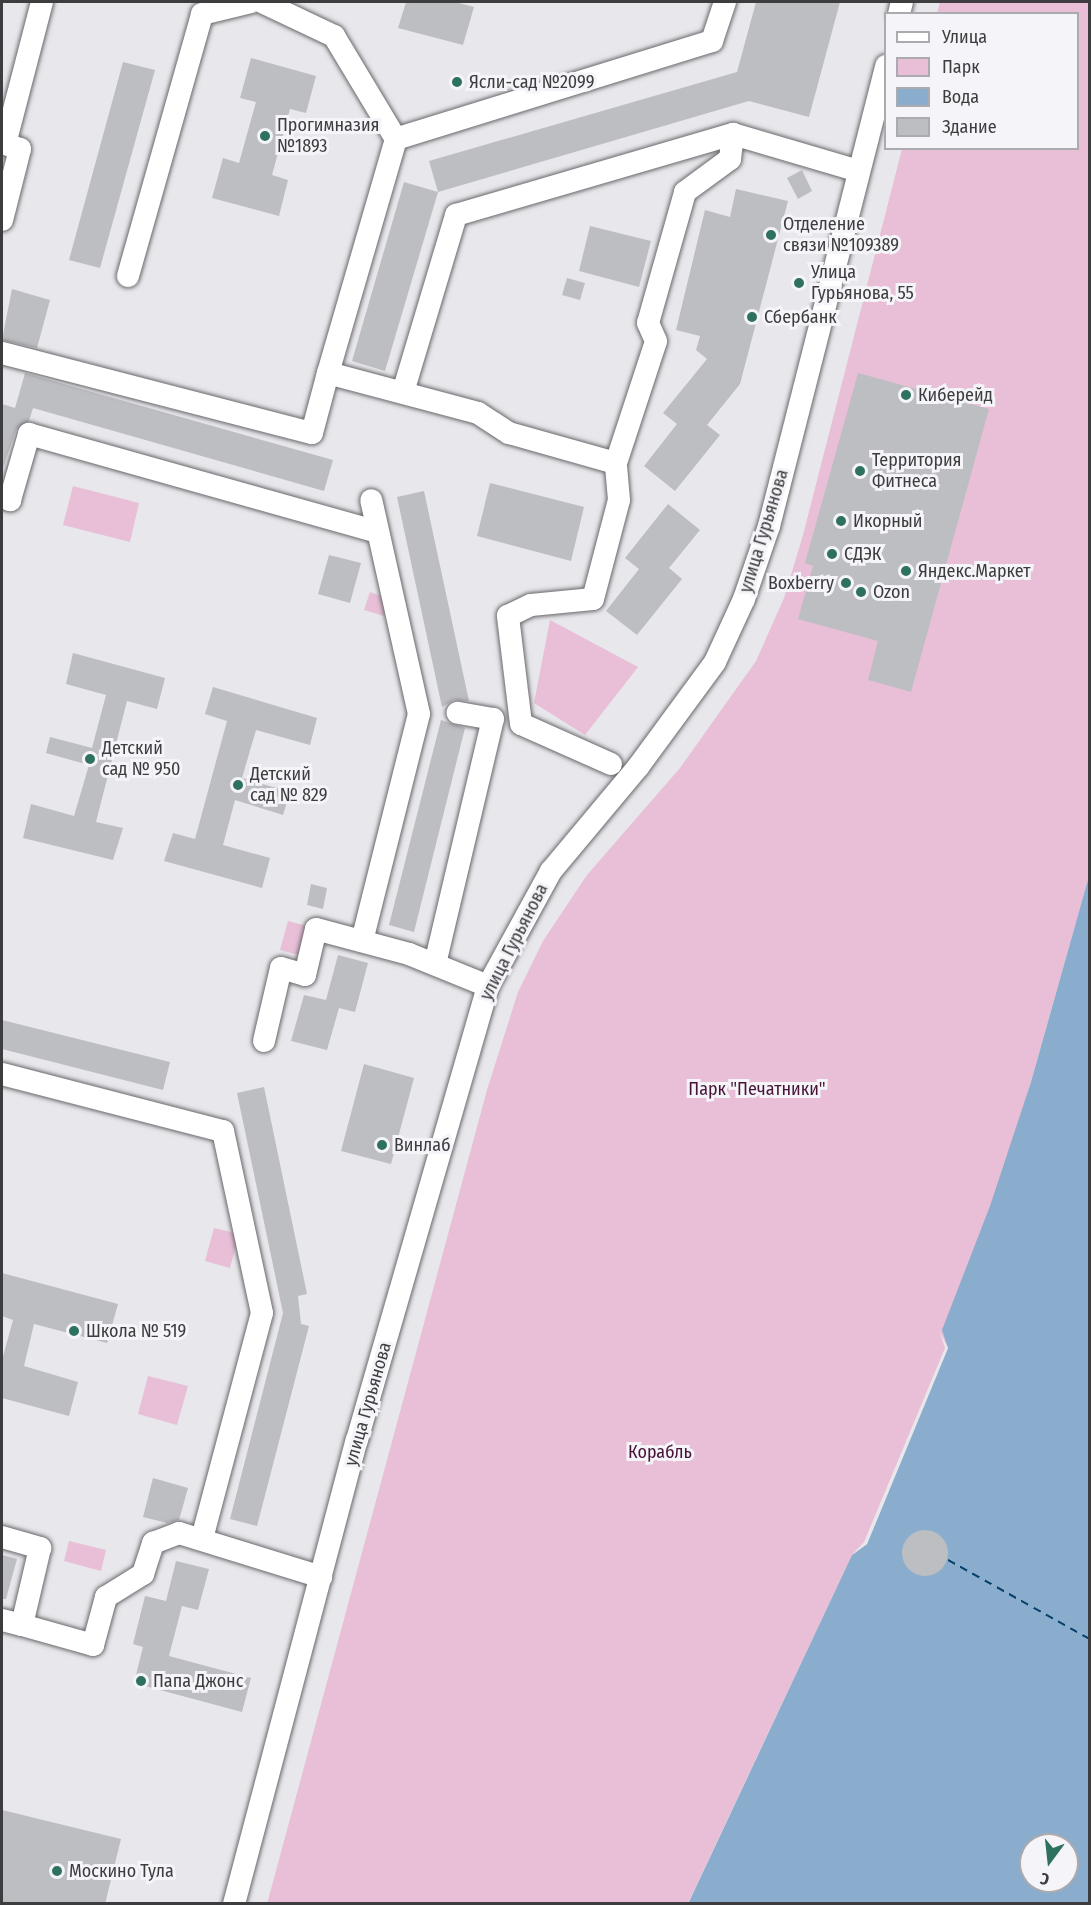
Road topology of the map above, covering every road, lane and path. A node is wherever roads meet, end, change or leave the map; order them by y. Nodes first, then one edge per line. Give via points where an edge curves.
1 (42, 2) edge
2 (251, 2) edge
3 (262, 2) edge
4 (725, 2) edge
5 (884, 70) edge
6 (733, 134) junction
7 (396, 139) junction
8 (3, 144) edge
9 (859, 171) junction
10 (2, 220) edge
11 (128, 276) dead end
12 (2, 352) edge
13 (328, 373) junction
14 (403, 392) junction
15 (616, 463) junction
16 (2, 497) edge
17 (371, 500) dead end
18 (378, 532) junction
19 (419, 714) junction
20 (611, 764) dead end
21 (362, 941) junction
22 (435, 964) junction
23 (488, 986) junction
24 (264, 1041) dead end
25 (2, 1074) edge
26 (2, 1538) edge
27 (202, 1538) junction
28 (321, 1577) junction
29 (12, 1623) edge
30 (234, 1904) edge

1 - 8 street
2 - 11 street via 202,14
3 - 7 street via 334,36
4 - 7 street via 712,41
5 - 9 street, улица Гурьянова
6 - 9 street
6 - 14 street via 456,215
6 - 15 street via 730,159 685,192 648,323 656,341
7 - 13 street
8 - 10 street via 20,149
9 - 23 street, улица Гурьянова via 769,526 744,599 708,671 638,767 550,871
12 - 13 street via 312,433
13 - 14 street
14 - 15 street via 478,413 509,433
15 - 20 street via 619,500 593,600 531,605 507,616 521,724
16 - 18 street via 10,500 29,434
17 - 18 street
18 - 19 street
19 - 21 street
19 - 22 street via 453,713 493,719
21 - 22 street
21 - 24 street via 316,929 305,975 282,968
22 - 23 street
23 - 28 street, улица Гурьянова
25 - 27 street via 223,1131 262,1313
26 - 29 street via 40,1548
27 - 28 street
27 - 29 street via 179,1533 153,1543 143,1574 106,1597 93,1645
28 - 30 street, улица Гурьянова

